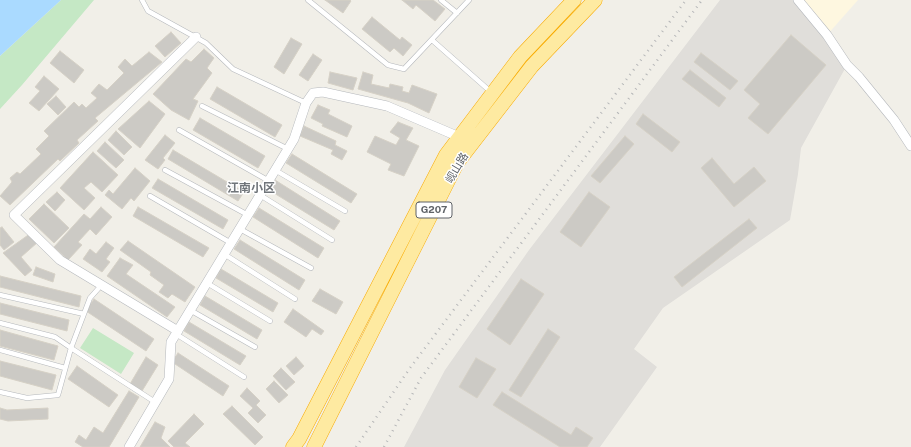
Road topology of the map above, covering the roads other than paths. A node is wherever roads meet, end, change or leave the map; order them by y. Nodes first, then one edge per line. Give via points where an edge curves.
1 (142, 0) edge
2 (308, 0) edge
3 (442, 0) edge
4 (469, 0) edge
5 (574, 0) edge
6 (595, 0) edge
7 (798, 0) edge
8 (457, 13) junction
9 (196, 37) junction
10 (432, 40) junction
11 (493, 93) junction
12 (306, 103) junction
13 (202, 106) dead end
14 (178, 130) dead end
15 (465, 141) junction
16 (911, 146) edge
17 (288, 150) junction
18 (165, 170) dead end
19 (275, 170) junction
20 (269, 181) junction
21 (260, 195) junction
22 (150, 196) dead end
23 (345, 211) dead end
24 (248, 215) junction
25 (240, 229) junction
26 (332, 240) dead end
27 (231, 243) junction
28 (224, 254) junction
29 (310, 268) dead end
30 (207, 283) junction
31 (98, 289) dead end
32 (0, 295) edge
33 (295, 299) dead end
34 (190, 310) junction
35 (84, 314) junction
36 (270, 321) dead end
37 (0, 323) edge
38 (177, 332) junction
39 (255, 347) dead end
40 (71, 348) junction
41 (0, 350) edge
42 (65, 368) junction
43 (244, 377) dead end
44 (0, 392) edge
45 (155, 402) junction
46 (129, 447) edge
47 (293, 447) edge
48 (314, 447) edge

1 - 9 lane via 148,11
2 - 10 lane via 388,65 404,69
3 - 8 lane
4 - 8 lane
5 - 11 highway, 岘山路 / G207 via 520,57
6 - 15 highway, 岘山路 / G207
7 - 16 street via 827,35 847,65 894,120
8 - 10 lane
9 - 12 lane via 206,42 233,69
9 - 38 street via 14,215 60,260
10 - 11 lane
11 - 15 highway, 岘山路 / G207
12 - 15 street via 313,93 322,92 387,106
12 - 17 street
13 - 17 lane
14 - 20 lane
15 - 47 highway, 岘山路 / G207 via 446,155
15 - 48 highway, 岘山路 / G207 via 457,163
17 - 19 street
18 - 24 lane
19 - 20 street
19 - 23 lane
20 - 21 street
21 - 24 street
21 - 26 lane
22 - 27 lane
24 - 25 street
25 - 27 street
25 - 29 lane
27 - 28 street
28 - 30 street
28 - 33 lane
30 - 34 street
30 - 36 lane
31 - 35 lane via 90,298
32 - 35 lane
34 - 38 street
34 - 39 lane
35 - 40 lane
37 - 40 lane via 55,337
38 - 43 lane
38 - 45 street via 171,342 169,379
40 - 42 lane
40 - 45 lane
41 - 42 lane
42 - 44 lane via 58,395 27,398
45 - 46 street

